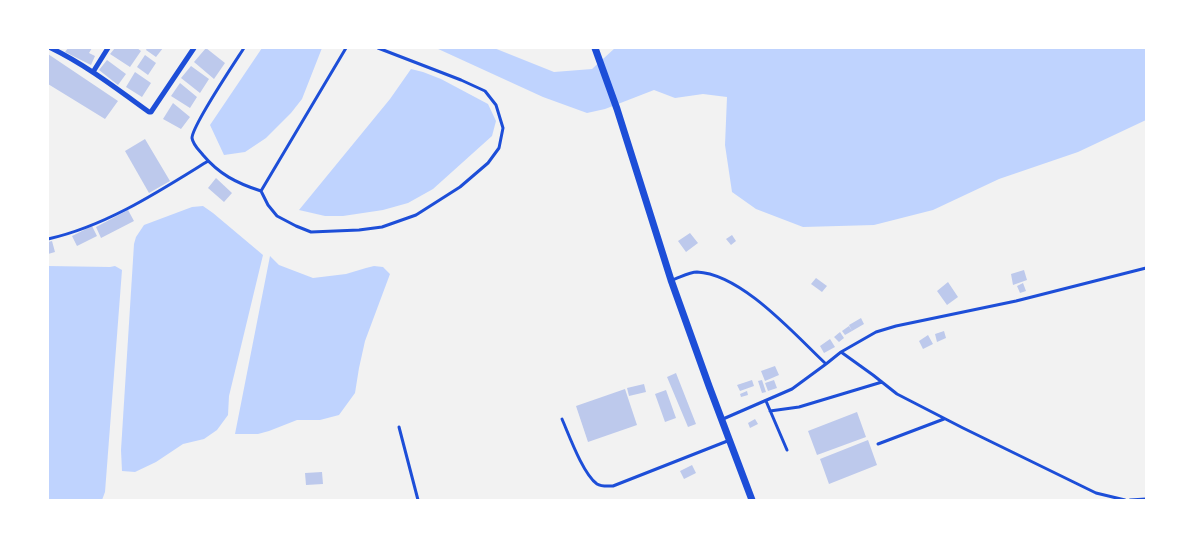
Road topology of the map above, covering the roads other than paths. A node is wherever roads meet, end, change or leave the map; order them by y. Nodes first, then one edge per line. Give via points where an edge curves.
1 (51, 48) edge
2 (108, 48) edge
3 (194, 48) edge
4 (244, 48) edge
5 (346, 48) edge
6 (378, 48) edge
7 (595, 48) edge
8 (93, 72) junction
9 (208, 161) junction
10 (261, 191) junction
11 (48, 240) edge
12 (1146, 268) edge
13 (671, 280) junction
14 (841, 352) junction
15 (826, 364) junction
16 (882, 382) junction
17 (766, 400) junction
18 (770, 411) junction
19 (562, 419) dead end
20 (722, 419) junction
21 (945, 419) junction
22 (399, 427) dead end
23 (730, 440) junction
24 (878, 444) dead end
25 (787, 450) dead end
26 (1146, 499) edge
27 (418, 500) edge
28 (752, 500) edge
29 (1125, 500) edge
30 (1130, 500) edge

1 - 8 street
2 - 8 street
3 - 8 street via 152,112
4 - 9 lane via 194,130 192,139
5 - 10 lane
6 - 10 lane via 484,91 496,105 502,128 499,148 488,163 460,187 416,215 382,227 359,230 312,232 304,229 277,216
7 - 13 street
9 - 10 lane via 225,176
9 - 11 lane via 134,206
12 - 14 lane via 1008,303 896,326 876,332
13 - 15 lane via 695,272 713,275 737,286 767,308
13 - 20 street
14 - 15 lane
14 - 16 lane
15 - 17 lane via 792,389
16 - 18 lane via 799,407
16 - 21 lane via 896,394
17 - 18 lane
17 - 20 lane
18 - 25 lane
19 - 23 lane via 582,464 598,485 605,486
20 - 23 street
21 - 24 lane
21 - 29 lane via 1096,493
22 - 27 lane
23 - 28 street
26 - 30 lane

